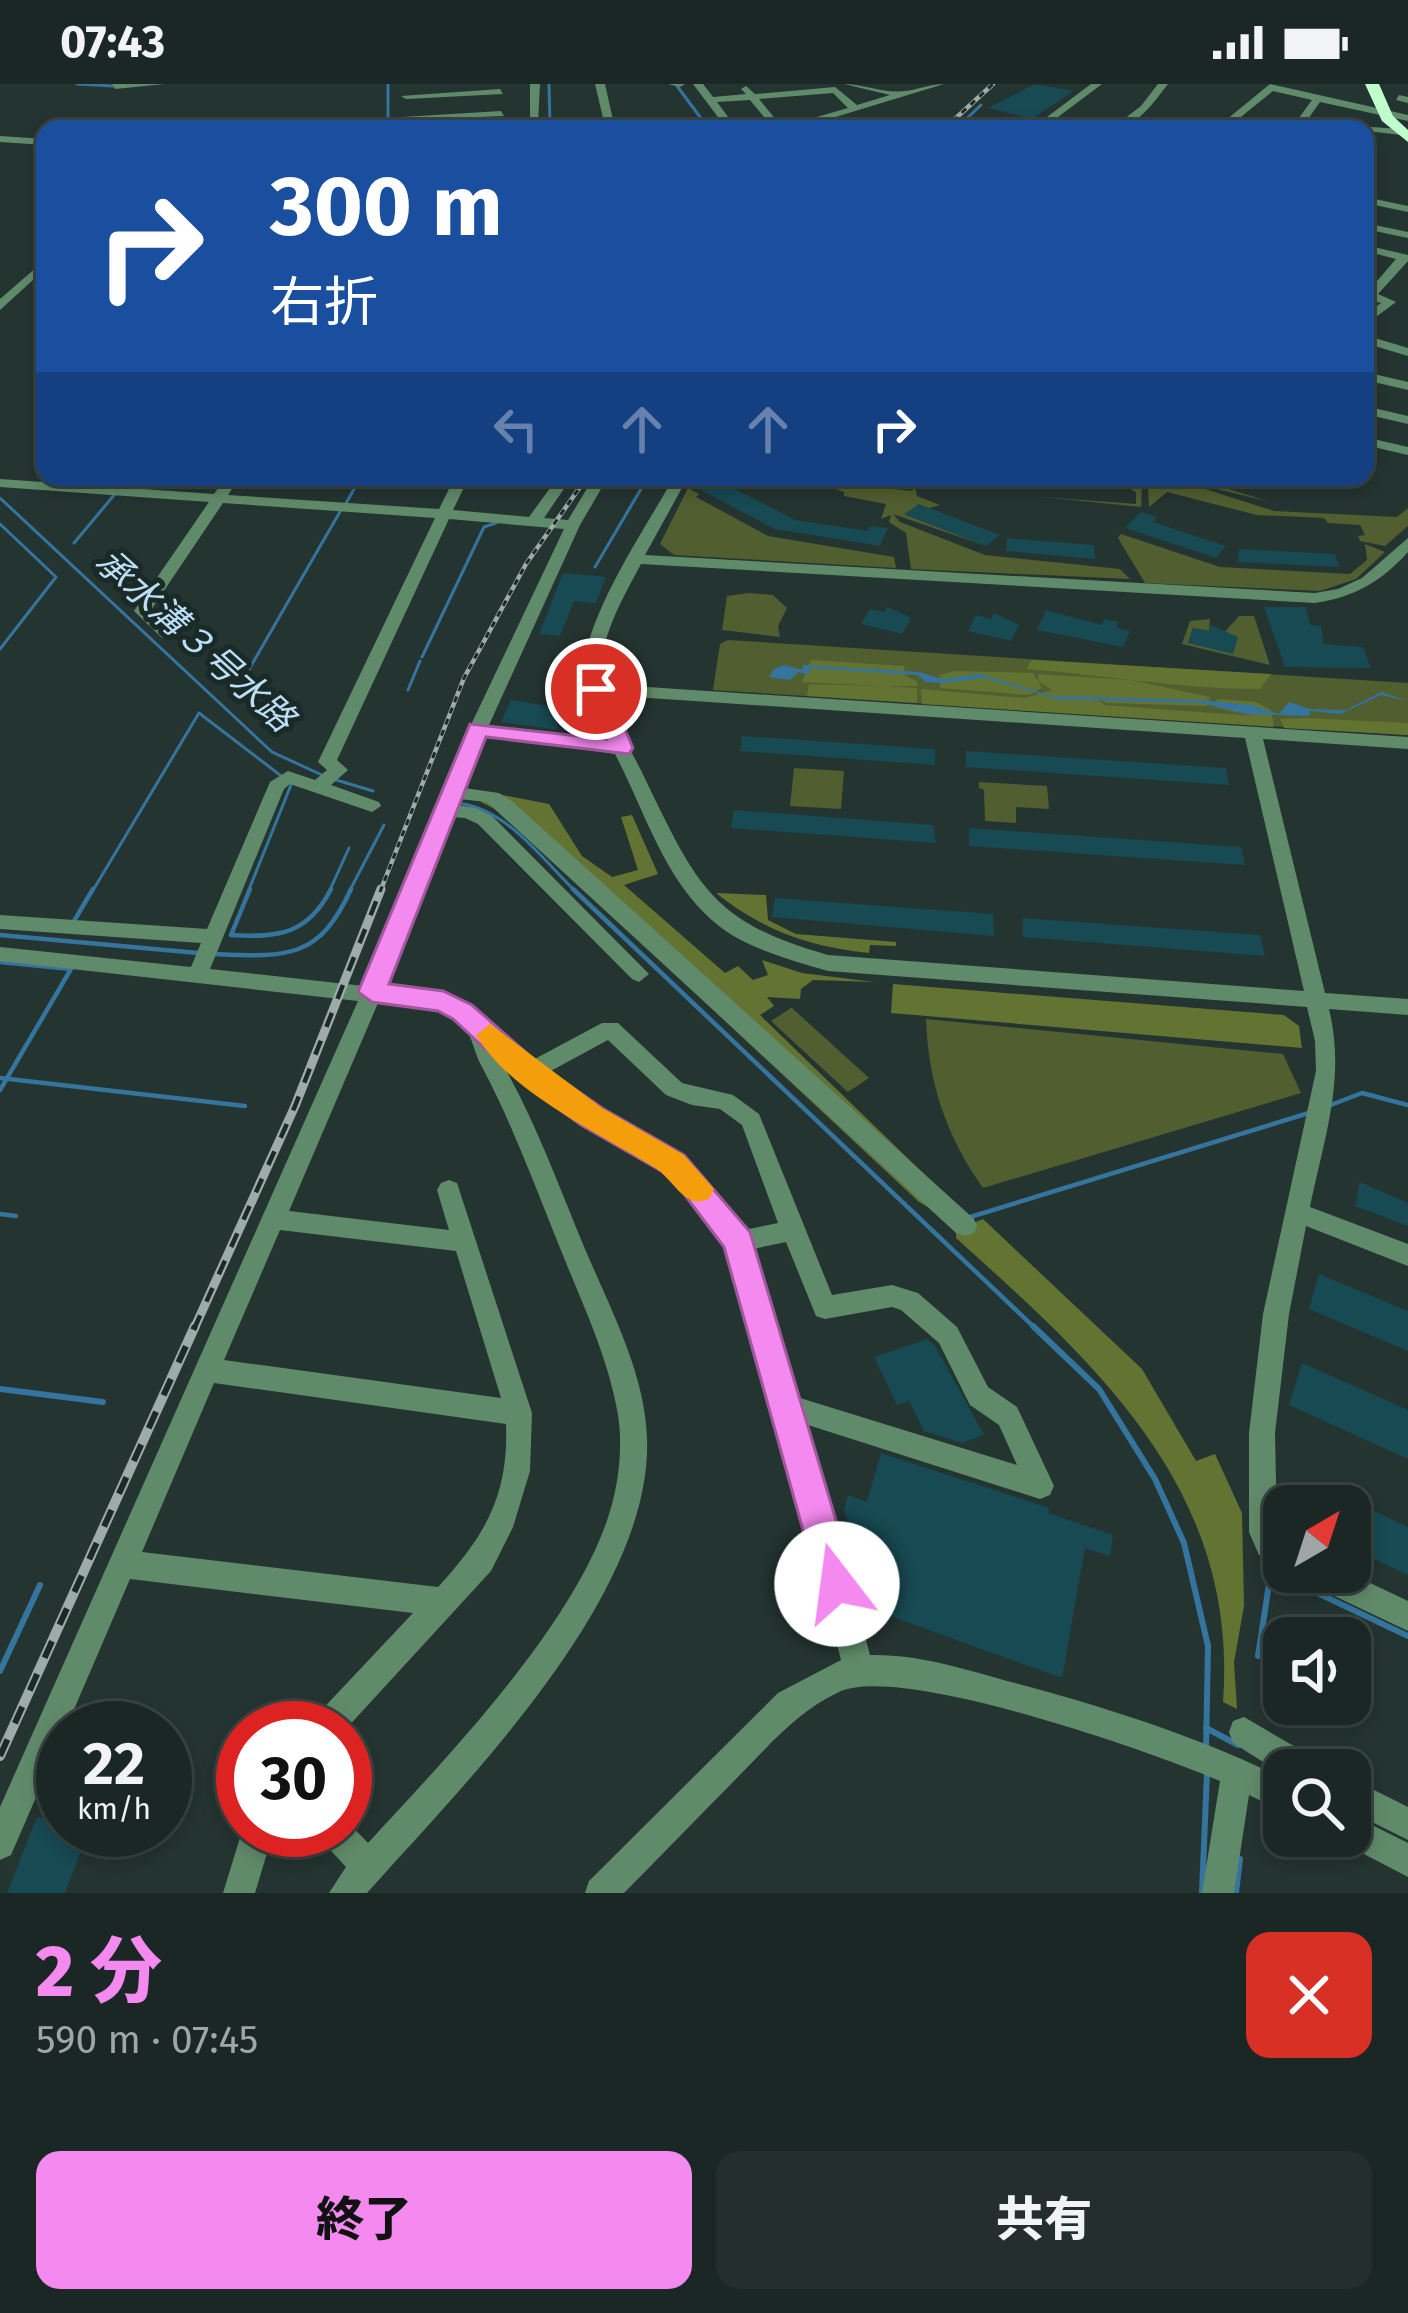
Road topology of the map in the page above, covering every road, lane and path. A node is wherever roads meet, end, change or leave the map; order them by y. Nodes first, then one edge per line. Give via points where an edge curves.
1 (160, 84) edge
2 (535, 84) edge
3 (600, 84) edge
4 (698, 84) edge
5 (741, 84) edge
6 (1097, 84) edge
7 (1163, 84) edge
8 (929, 85) edge
9 (115, 86) edge
10 (844, 86) edge
11 (1274, 86) edge
12 (791, 88) edge
13 (1385, 88) edge
14 (1351, 94) dead end
15 (900, 95) junction
16 (753, 97) junction
17 (1317, 99) junction
18 (710, 100) junction
19 (1337, 104) junction
20 (407, 106) edge
21 (855, 109) junction
22 (500, 111) edge
23 (532, 120) edge
24 (536, 120) edge
25 (608, 120) edge
26 (725, 120) edge
27 (774, 120) edge
28 (819, 120) edge
29 (826, 120) edge
30 (1048, 120) edge
31 (1128, 120) edge
32 (1231, 120) edge
33 (1302, 120) edge
34 (1403, 123) edge
35 (0, 140) edge
36 (36, 142) edge
37 (1374, 202) edge
38 (1408, 209) edge
39 (1374, 228) edge
40 (1408, 235) edge
41 (1374, 250) edge
42 (1406, 257) edge
43 (36, 272) edge
44 (1374, 292) edge
45 (1374, 297) edge
46 (1390, 302) junction
47 (1407, 302) edge
48 (0, 306) edge
49 (1374, 314) edge
50 (1374, 342) edge
51 (1408, 352) edge
52 (1374, 378) edge
53 (1408, 386) edge
54 (1374, 390) edge
55 (1408, 398) edge
56 (1374, 412) edge
57 (1408, 420) edge
58 (1374, 443) edge
59 (1408, 451) edge
60 (0, 483) edge
61 (36, 486) edge
62 (41, 486) edge
63 (226, 486) edge
64 (458, 486) edge
65 (559, 486) edge
66 (596, 486) edge
67 (676, 486) edge
68 (217, 499) junction
69 (444, 514) junction
70 (534, 520) junction
71 (573, 525) junction
72 (1408, 543) edge
73 (638, 559) junction
74 (167, 634) dead end
75 (596, 689) junction
76 (478, 729) junction
77 (1252, 733) junction
78 (1408, 743) edge
79 (621, 748) junction
80 (318, 786) junction
81 (447, 803) junction
82 (372, 806) dead end
83 (0, 922) edge
84 (0, 954) edge
85 (208, 954) junction
86 (638, 974) dead end
87 (372, 992) junction
88 (1316, 999) junction
89 (1408, 1007) edge
90 (477, 1024) junction
91 (529, 1072) junction
92 (449, 1190) dead end
93 (1297, 1212) junction
94 (273, 1219) junction
95 (965, 1226) dead end
96 (793, 1230) junction
97 (465, 1242) junction
98 (739, 1242) junction
99 (1408, 1255) edge
100 (207, 1370) junction
101 (789, 1406) junction
102 (519, 1414) junction
103 (1263, 1532) edge
104 (122, 1564) junction
105 (1359, 1593) edge
106 (446, 1602) junction
107 (1408, 1616) edge
108 (860, 1670) junction
109 (352, 1701) edge
110 (1244, 1732) dead end
111 (1271, 1749) edge
112 (1230, 1768) junction
113 (1263, 1785) edge
114 (1371, 1805) edge
115 (1408, 1824) edge
116 (1371, 1841) edge
117 (0, 1844) edge
118 (250, 1857) edge
119 (359, 1857) edge
120 (1408, 1861) edge
121 (368, 1867) junction
122 (239, 1893) edge
123 (345, 1893) edge
124 (601, 1893) edge
125 (1218, 1893) edge

1 - 9 street
2 - 24 street
3 - 25 street
4 - 18 street
5 - 16 street
6 - 30 street
7 - 31 street
8 - 15 street
10 - 12 street
10 - 15 street
10 - 21 street
11 - 17 street
11 - 32 street
12 - 16 street
12 - 28 street
13 - 34 highway
13 - 34 highway
14 - 19 street
15 - 21 street
16 - 18 street
16 - 27 street
17 - 19 street
17 - 33 street
18 - 26 street
19 - 34 street
20 - 22 street
20 - 22 street
21 - 29 street
22 - 23 street
35 - 36 street
37 - 38 street
39 - 40 street
41 - 42 street
42 - 44 street
43 - 48 street
45 - 46 street
46 - 47 street
46 - 49 street
50 - 51 street
52 - 53 street
54 - 55 street
56 - 57 street
58 - 59 street
60 - 61 street
62 - 68 street
63 - 68 street
64 - 69 street
65 - 70 street
66 - 71 street
67 - 73 street
68 - 69 street
68 - 74 street via 142,611
69 - 70 street
69 - 80 street via 327,763 337,771
70 - 71 street
71 - 76 street
72 - 73 street via 1373,581 1315,598
73 - 75 street via 604,624 592,663
75 - 77 street
75 - 79 street
76 - 79 street
76 - 81 street
77 - 78 street
77 - 88 street
79 - 88 street via 683,881 718,918 784,952 828,963
80 - 82 street
80 - 85 street via 288,777 276,786
81 - 86 street via 485,820
81 - 87 street
81 - 95 street via 493,797 506,806
83 - 85 street
84 - 85 street
85 - 87 street
87 - 90 street via 443,1002
87 - 94 street
88 - 89 street
88 - 93 street via 1326,1041
90 - 91 street
90 - 121 street via 602,1319 634,1440 632,1474 612,1543 578,1611 477,1744
91 - 96 street via 610,1029 679,1093 721,1097 751,1120
91 - 98 street via 674,1163
92 - 97 street
93 - 99 street
93 - 103 street via 1262,1432
94 - 97 street
94 - 100 street
96 - 98 street
96 - 101 street via 825,1308 892,1296 948,1336 979,1396 1008,1416 1040,1486
97 - 102 street
98 - 101 street
100 - 102 street
100 - 104 street
101 - 108 street
102 - 106 street via 522,1444 497,1534
104 - 106 street
104 - 117 street
105 - 107 street
106 - 109 street
108 - 112 street via 924,1673 1116,1726
108 - 124 street via 789,1705
110 - 111 street
112 - 113 street
112 - 125 street
114 - 115 street
116 - 120 street
118 - 122 street
119 - 121 street
121 - 123 street

